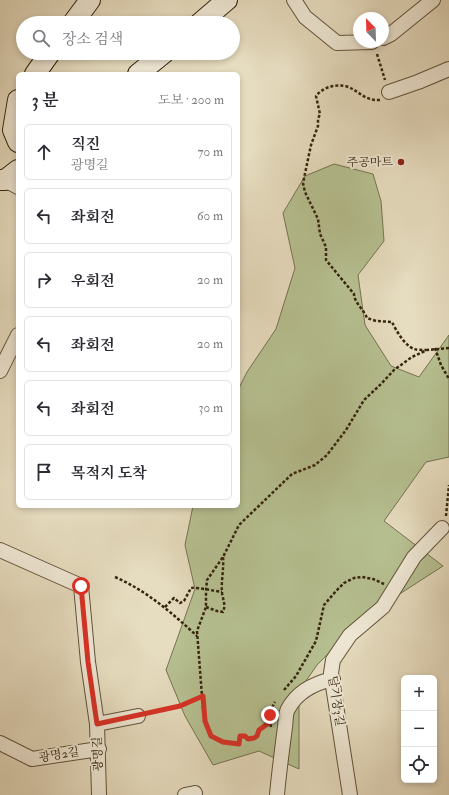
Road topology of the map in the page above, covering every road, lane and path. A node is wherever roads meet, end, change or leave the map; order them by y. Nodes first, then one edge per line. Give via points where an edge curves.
1 (90, 0) edge
2 (227, 0) edge
3 (294, 0) edge
4 (433, 0) edge
5 (78, 16) edge
6 (208, 16) edge
7 (389, 35) edge
8 (353, 43) edge
9 (378, 48) edge
10 (45, 60) edge
11 (155, 60) edge
12 (449, 69) edge
13 (36, 72) edge
14 (140, 72) edge
15 (389, 92) junction
16 (16, 102) edge
17 (16, 111) edge
18 (0, 123) edge
19 (16, 137) edge
20 (16, 339) edge
21 (435, 348) junction
22 (449, 348) edge
23 (427, 350) junction
24 (0, 371) edge
25 (449, 379) edge
26 (449, 485) edge
27 (442, 528) joint
28 (0, 550) edge
29 (223, 557) junction
30 (115, 577) dead end
31 (394, 589) junction
32 (206, 591) junction
33 (222, 592) junction
34 (165, 607) junction
35 (206, 607) junction
36 (198, 636) junction
37 (333, 679) junction
38 (281, 694) dead end
39 (203, 696) junction
40 (276, 701) dead end
41 (138, 716) joint
42 (270, 722) junction
43 (97, 724) junction
44 (272, 730) dead end
45 (0, 743) edge
46 (98, 749) junction
47 (100, 795) edge
48 (277, 795) edge
49 (350, 795) edge

1 - 5 main road
2 - 6 main road
3 - 8 street via 305,17 337,43
4 - 7 street
9 - 15 path
10 - 13 main road
11 - 14 main road
12 - 15 street
15 - 23 path via 379,100 364,98 345,86 327,87 320,91 316,96 320,114 311,145 304,183 305,192 318,219 320,234 326,246 326,260 354,294 354,298 368,318 392,322 413,348
16 - 18 main road
17 - 19 main road via 13,130
20 - 24 street
21 - 22 path
21 - 23 path
21 - 25 path
23 - 29 path via 394,370 364,400 327,455 315,465 292,474 251,512 239,525
26 - 27 path via 446,516
27 - 31 street, 달기장3길 via 414,557
28 - 43 street, 광명길 via 81,586
29 - 32 path via 207,580
29 - 33 path
30 - 34 path
31 - 37 street, 달기장3길 via 383,608 350,634 333,660
31 - 38 path via 362,577 344,583 324,605 316,641 296,676
32 - 33 path
32 - 34 path via 191,588 184,602 180,603 174,598
32 - 35 path
33 - 35 path via 225,606 223,612
34 - 36 path
35 - 36 path
36 - 39 path
37 - 48 street via 322,681 308,689 296,698 287,710
37 - 49 street, 달기장3길
39 - 41 path via 180,706
39 - 42 path via 203,709 208,728 211,736 217,740 239,744 240,736 254,738 259,730
40 - 42 path via 271,711
41 - 43 street
42 - 44 path
43 - 46 street, 광명길
45 - 46 street, 광명2길 via 32,759
46 - 47 street, 광명길

